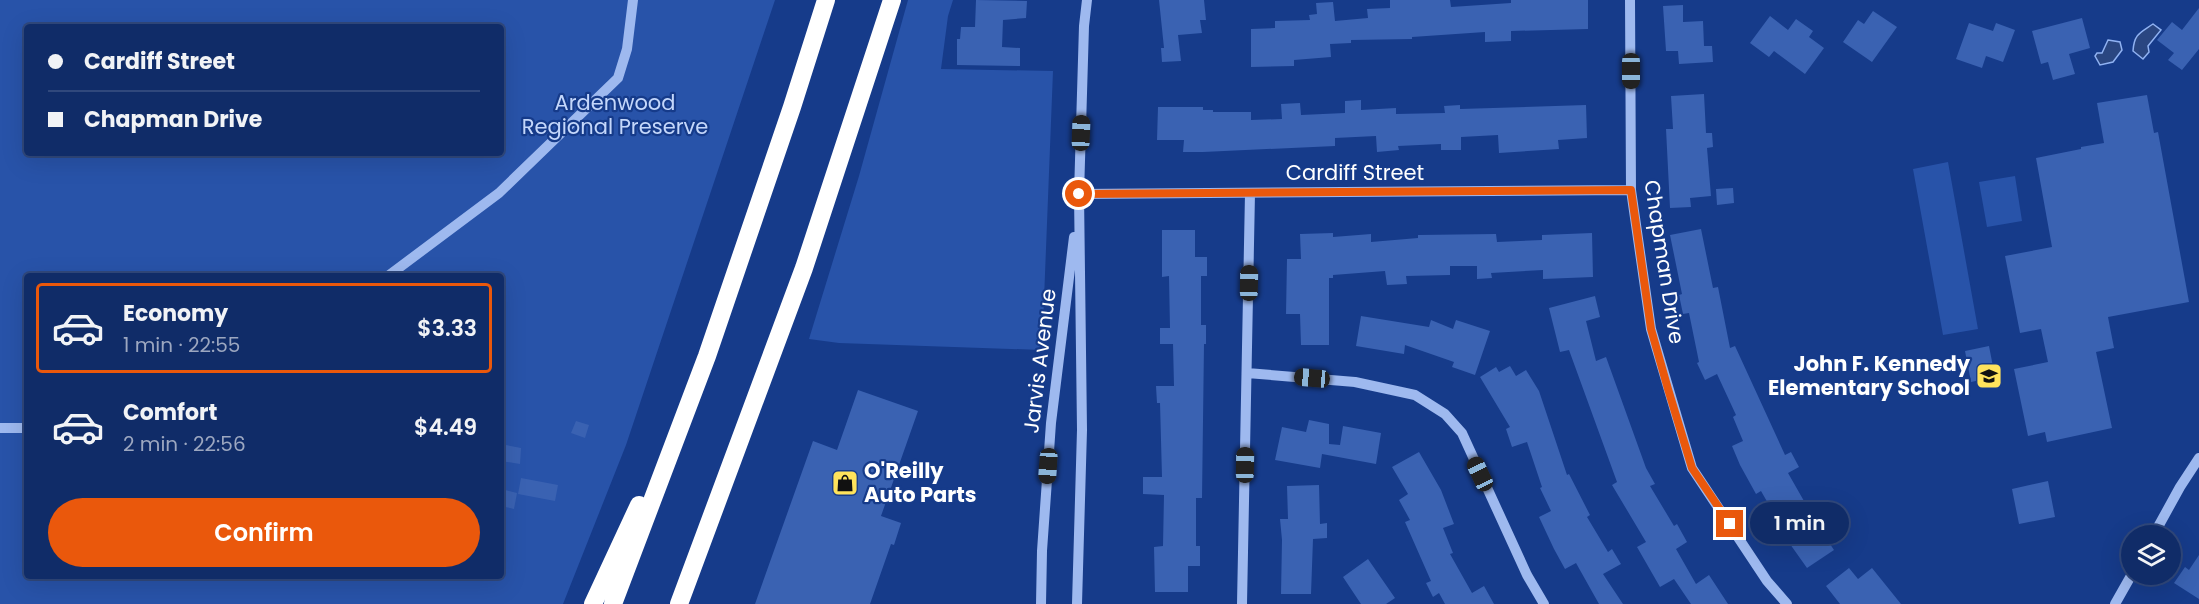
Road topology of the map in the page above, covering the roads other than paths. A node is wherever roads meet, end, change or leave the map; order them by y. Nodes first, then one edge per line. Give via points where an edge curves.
1 (633, 0) edge
2 (826, 0) edge
3 (892, 0) edge
4 (1087, 0) edge
5 (1630, 0) edge
6 (1631, 190) junction
7 (1250, 193) junction
8 (1079, 194) junction
9 (392, 273) edge
10 (707, 356) junction
11 (1247, 373) junction
12 (0, 428) edge
13 (24, 428) edge
14 (2199, 458) edge
15 (2159, 525) edge
16 (2126, 585) edge
17 (593, 604) edge
18 (613, 604) edge
19 (679, 604) edge
20 (1041, 604) edge
21 (1077, 604) edge
22 (1242, 604) edge
23 (1544, 604) edge
24 (1786, 604) edge
25 (2115, 604) edge

1 - 9 street via 627,49 618,78 499,193
2 - 10 highway
3 - 19 highway via 804,268
4 - 8 street, Jarvis Avenue
5 - 6 street, Chapman Drive
6 - 7 street, Cardiff Street
6 - 24 street, Chapman Drive via 1651,329 1692,468
7 - 8 street, Cardiff Street
7 - 11 street
8 - 20 street, Jarvis Avenue via 1051,423
8 - 21 street, Jarvis Avenue via 1082,419
10 - 17 highway
10 - 18 highway
11 - 22 street
11 - 23 street via 1355,382 1415,395 1445,414 1461,434
12 - 13 street
14 - 15 street
16 - 25 street

